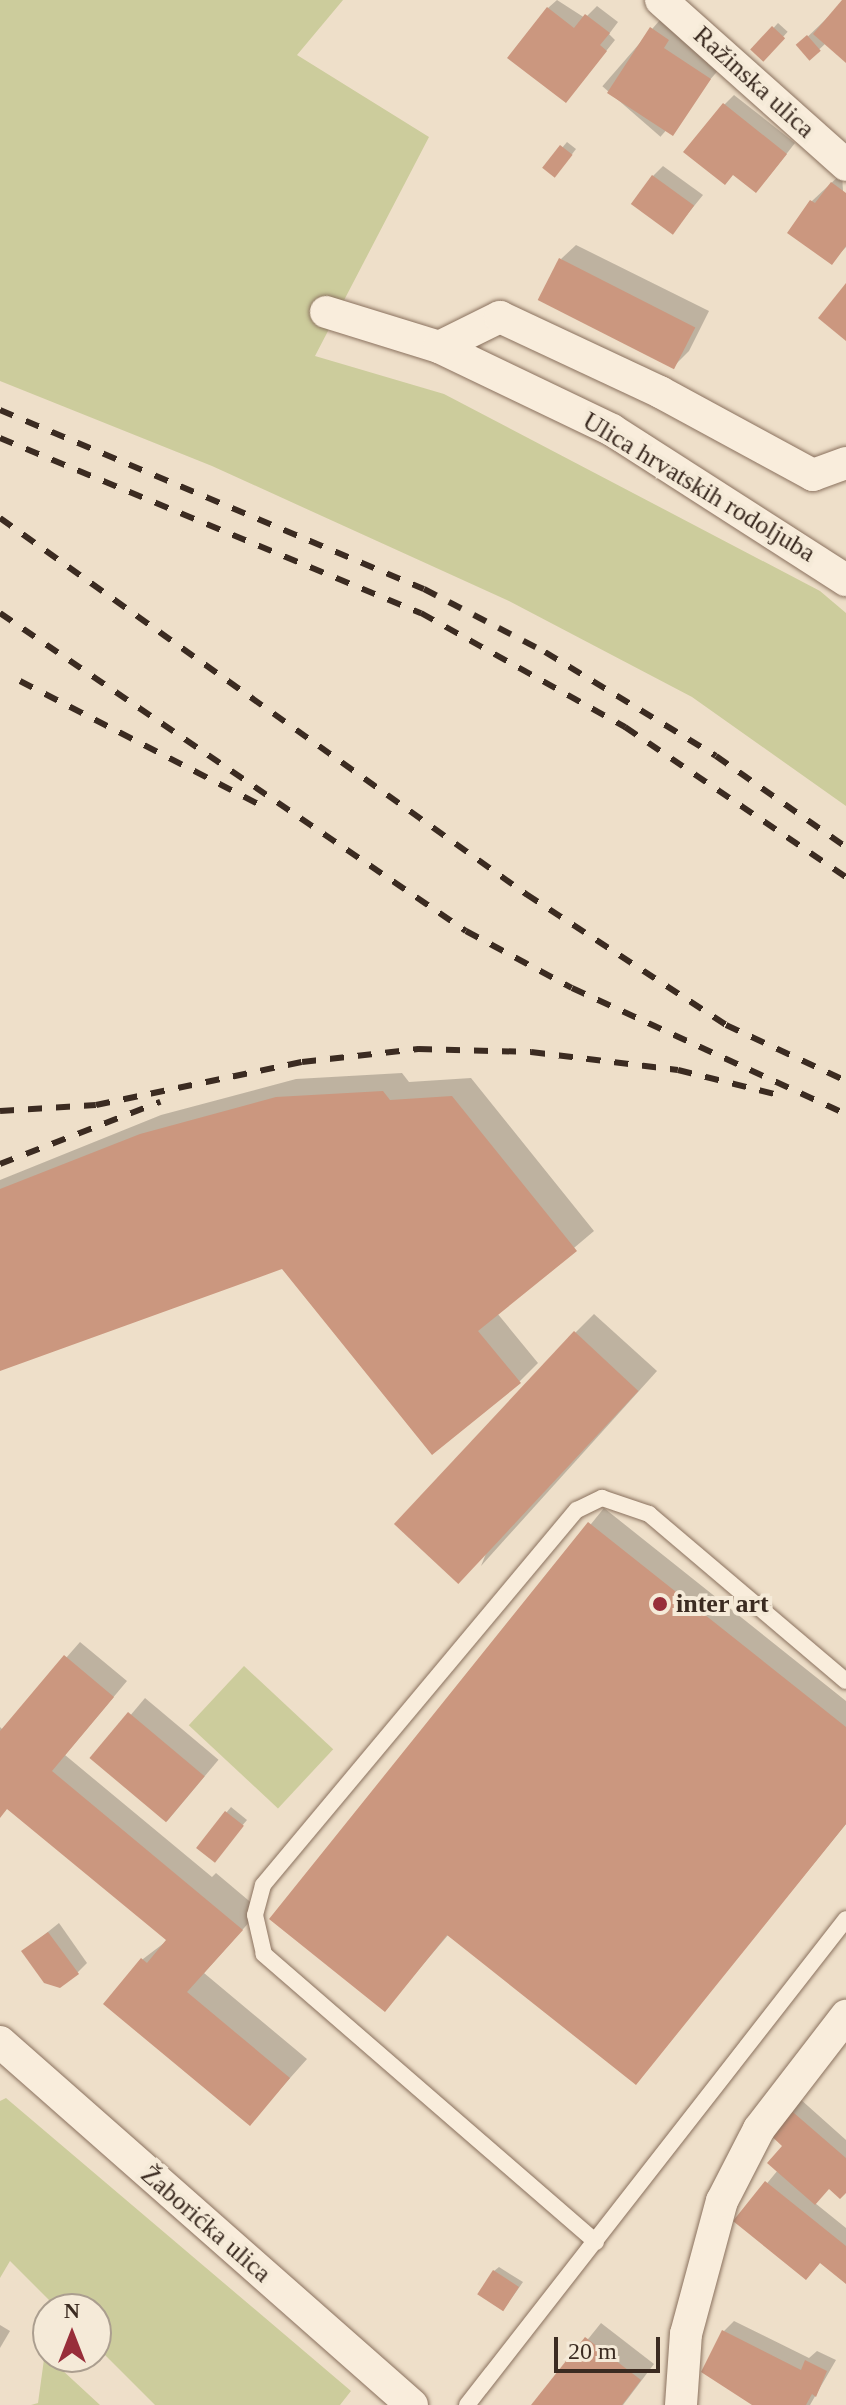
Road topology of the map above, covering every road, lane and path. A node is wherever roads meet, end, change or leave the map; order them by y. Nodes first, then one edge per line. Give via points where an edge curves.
1 (661, 0) edge
2 (846, 165) edge
3 (326, 312) dead end
4 (439, 347) junction
5 (846, 463) edge
6 (846, 580) edge
7 (846, 1681) edge
8 (846, 1919) edge
9 (846, 2016) edge
10 (0, 2042) edge
11 (596, 2242) junction
12 (412, 2405) edge
13 (467, 2405) edge
14 (681, 2405) edge

1 - 2 street, Ražinska ulica
3 - 4 street, Ulica hrvatskih rodoljuba
4 - 5 street via 500,317 660,392 813,475
4 - 6 street, Ulica hrvatskih rodoljuba via 612,430
7 - 11 lane via 649,1514 602,1498 577,1510 263,1885 255,1915 264,1954
8 - 11 lane
9 - 14 street via 759,2129 722,2201 686,2334
10 - 12 street, Žaborićka ulica
11 - 13 lane

